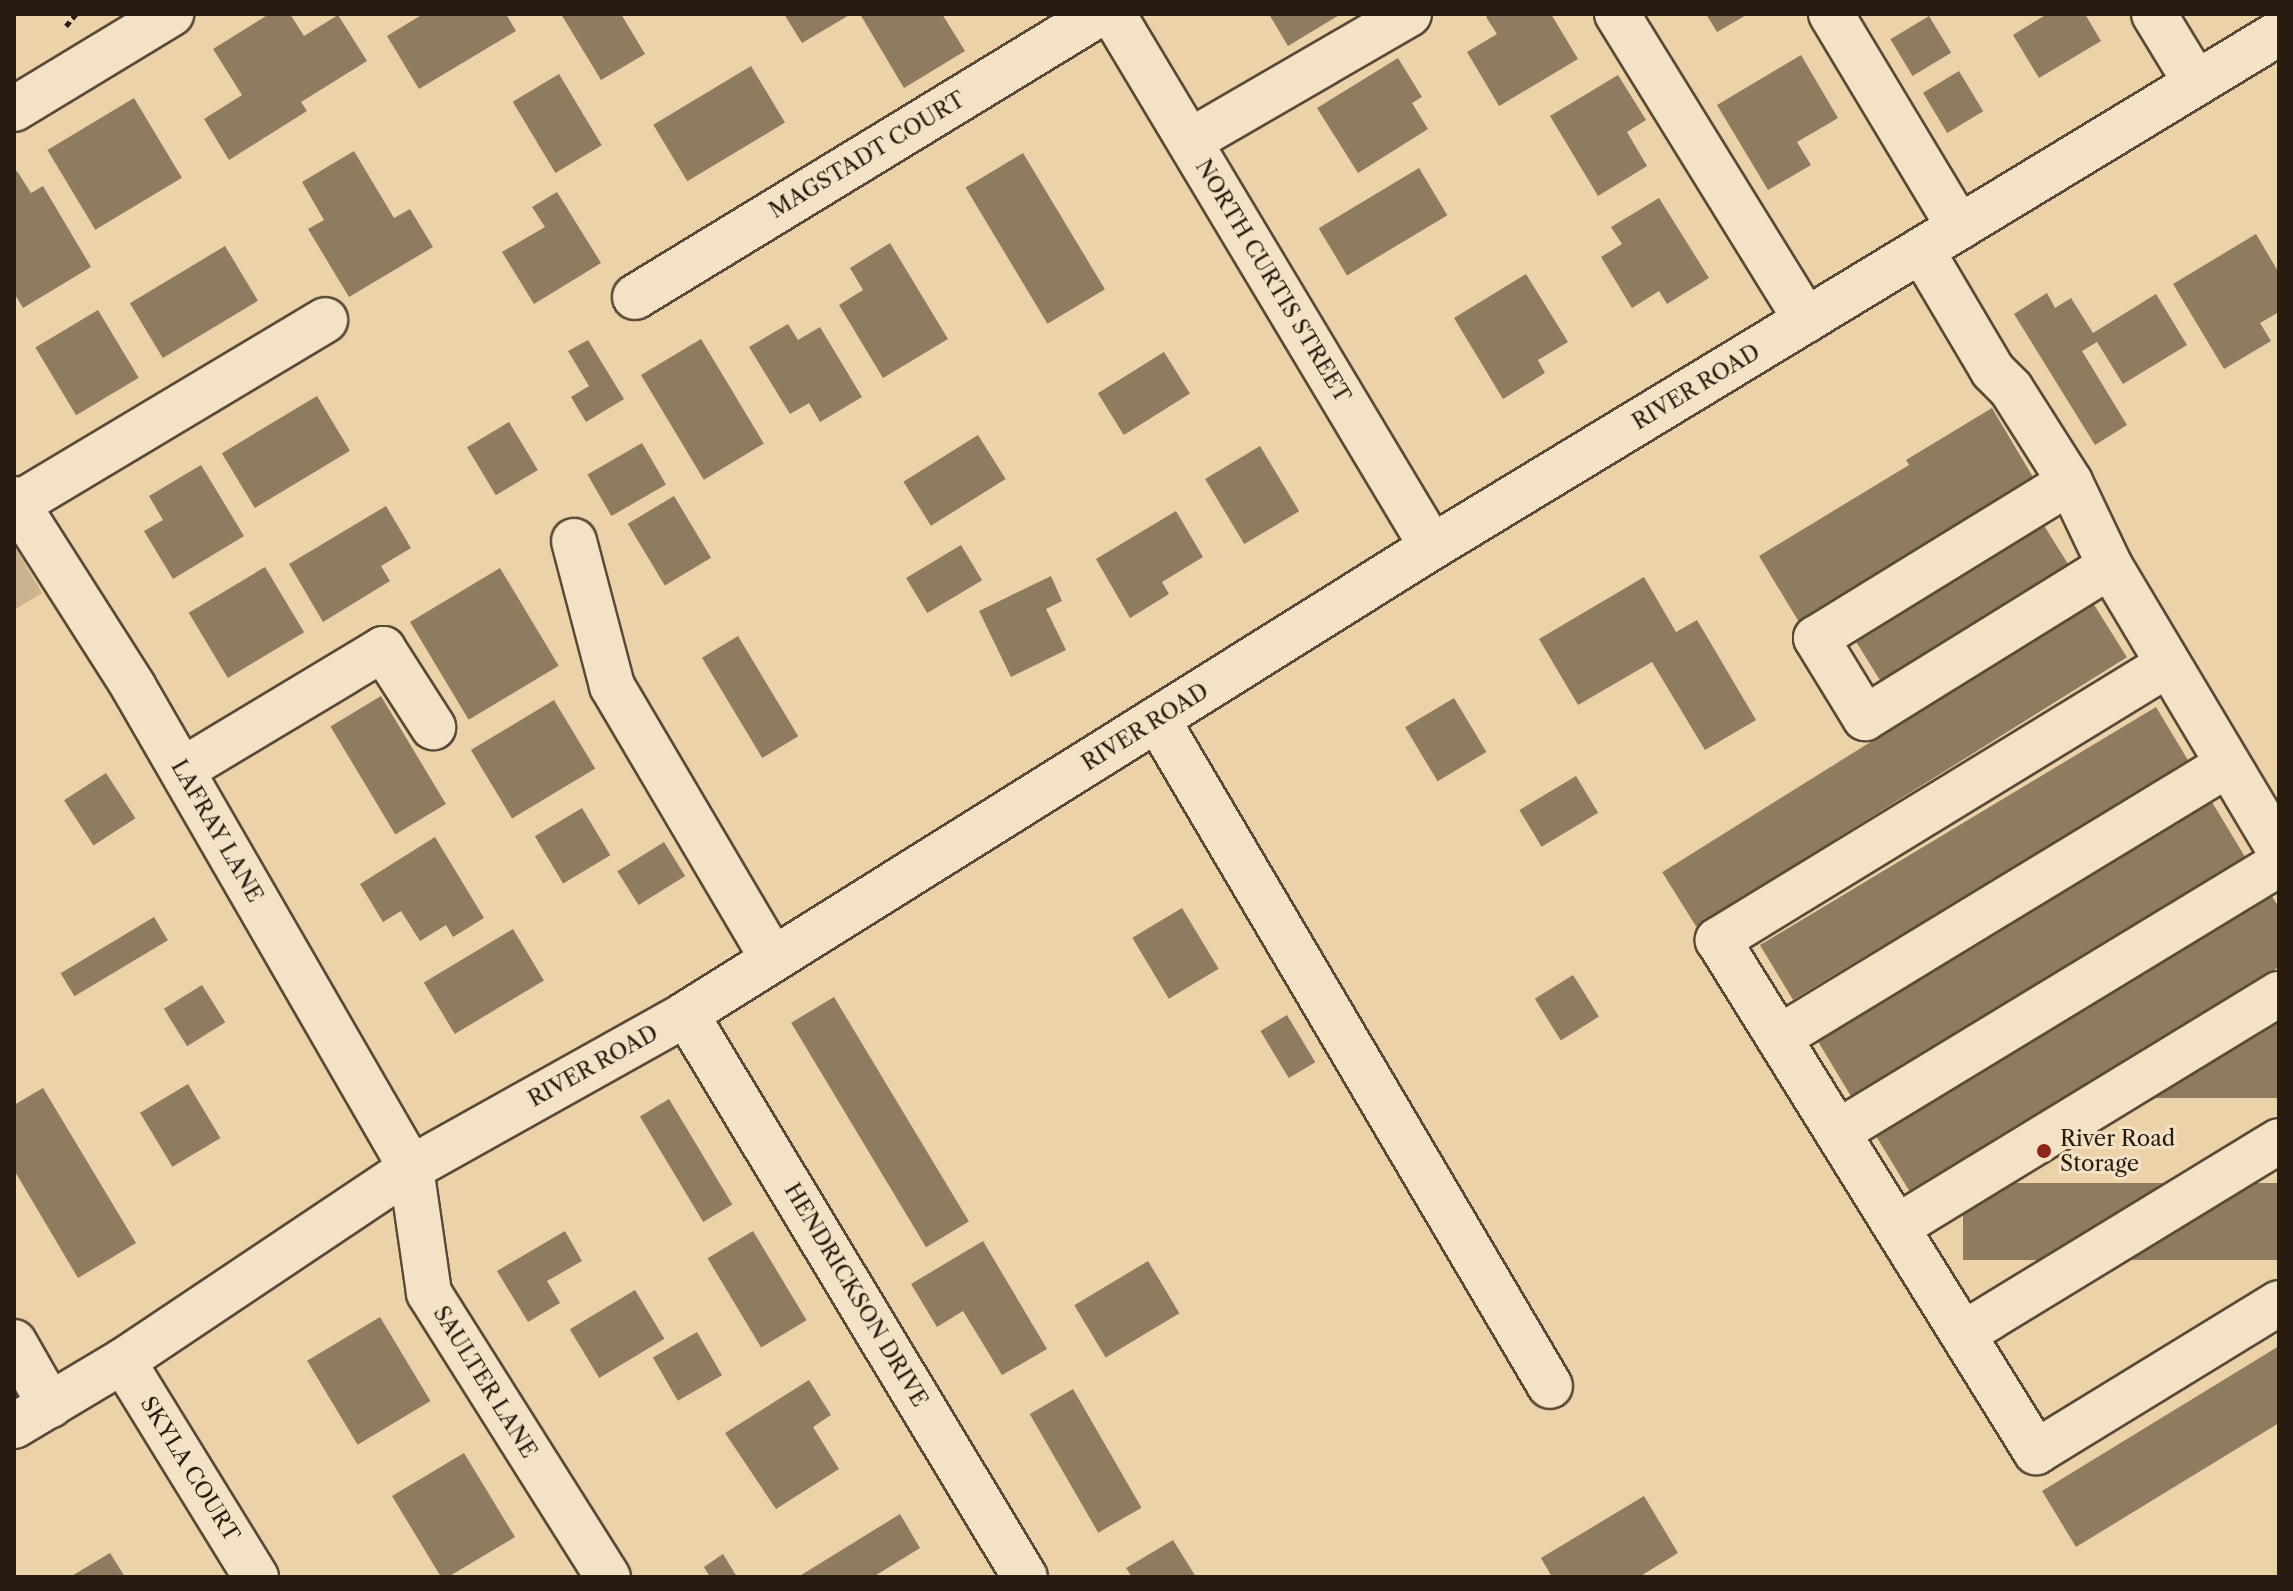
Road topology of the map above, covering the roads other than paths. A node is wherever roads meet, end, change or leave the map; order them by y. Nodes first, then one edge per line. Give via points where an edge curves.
1 (171, 14) edge
2 (1099, 14) edge
3 (1113, 14) edge
4 (1409, 14) edge
5 (1617, 14) edge
6 (1831, 14) edge
7 (2154, 14) edge
8 (2279, 33) edge
9 (2196, 83) junction
10 (14, 109) edge
11 (1190, 141) junction
12 (1959, 227) junction
13 (1922, 251) junction
14 (635, 297) dead end
15 (325, 320) dead end
16 (1806, 320) junction
17 (2070, 482) junction
18 (16, 502) edge
19 (574, 541) dead end
20 (1432, 547) junction
21 (2110, 566) junction
22 (2167, 665) junction
23 (1157, 719) junction
24 (433, 727) dead end
25 (2227, 765) junction
26 (182, 770) junction
27 (2279, 850) edge
28 (2279, 864) edge
29 (773, 959) junction
30 (2279, 994) edge
31 (686, 1014) junction
32 (1780, 1037) junction
33 (1838, 1132) junction
34 (2279, 1141) edge
35 (411, 1168) junction
36 (1897, 1227) junction
37 (2279, 1303) edge
38 (1963, 1334) junction
39 (14, 1342) edge
40 (123, 1361) junction
41 (1550, 1386) dead end
42 (32, 1415) edge
43 (256, 1577) edge
44 (608, 1577) edge
45 (1025, 1577) edge

1 - 10 street
2 - 14 street, MAGSTADT COURT
3 - 11 street, NORTH CURTIS STREET
4 - 11 street
5 - 16 street
6 - 12 street
7 - 9 street
8 - 9 street, RIVER ROAD
9 - 12 street, RIVER ROAD
11 - 20 street, NORTH CURTIS STREET
12 - 13 street, RIVER ROAD
13 - 16 street, RIVER ROAD
13 - 17 street via 1993,371 2011,389
15 - 18 street
16 - 20 street, RIVER ROAD
17 - 21 street
17 - 21 street via 1816,638 1865,718
18 - 26 street, LAFRAY LANE
19 - 29 street via 612,686
20 - 23 street, RIVER ROAD
21 - 22 street
22 - 25 street
22 - 32 street via 1718,940
23 - 29 street, RIVER ROAD
23 - 41 street
24 - 26 street via 383,649
25 - 27 street
25 - 32 street
26 - 35 street, LAFRAY LANE
28 - 33 street
29 - 31 street, RIVER ROAD
30 - 36 street
31 - 35 street, RIVER ROAD
31 - 45 street, HENDRICKSON DRIVE
32 - 33 street
33 - 36 street
34 - 38 street
35 - 40 street, RIVER ROAD
35 - 44 street, SAULTER LANE via 429,1293
36 - 38 street
37 - 38 street via 2036,1452
39 - 42 street
40 - 42 street, RIVER ROAD
40 - 43 street, SKYLA COURT

